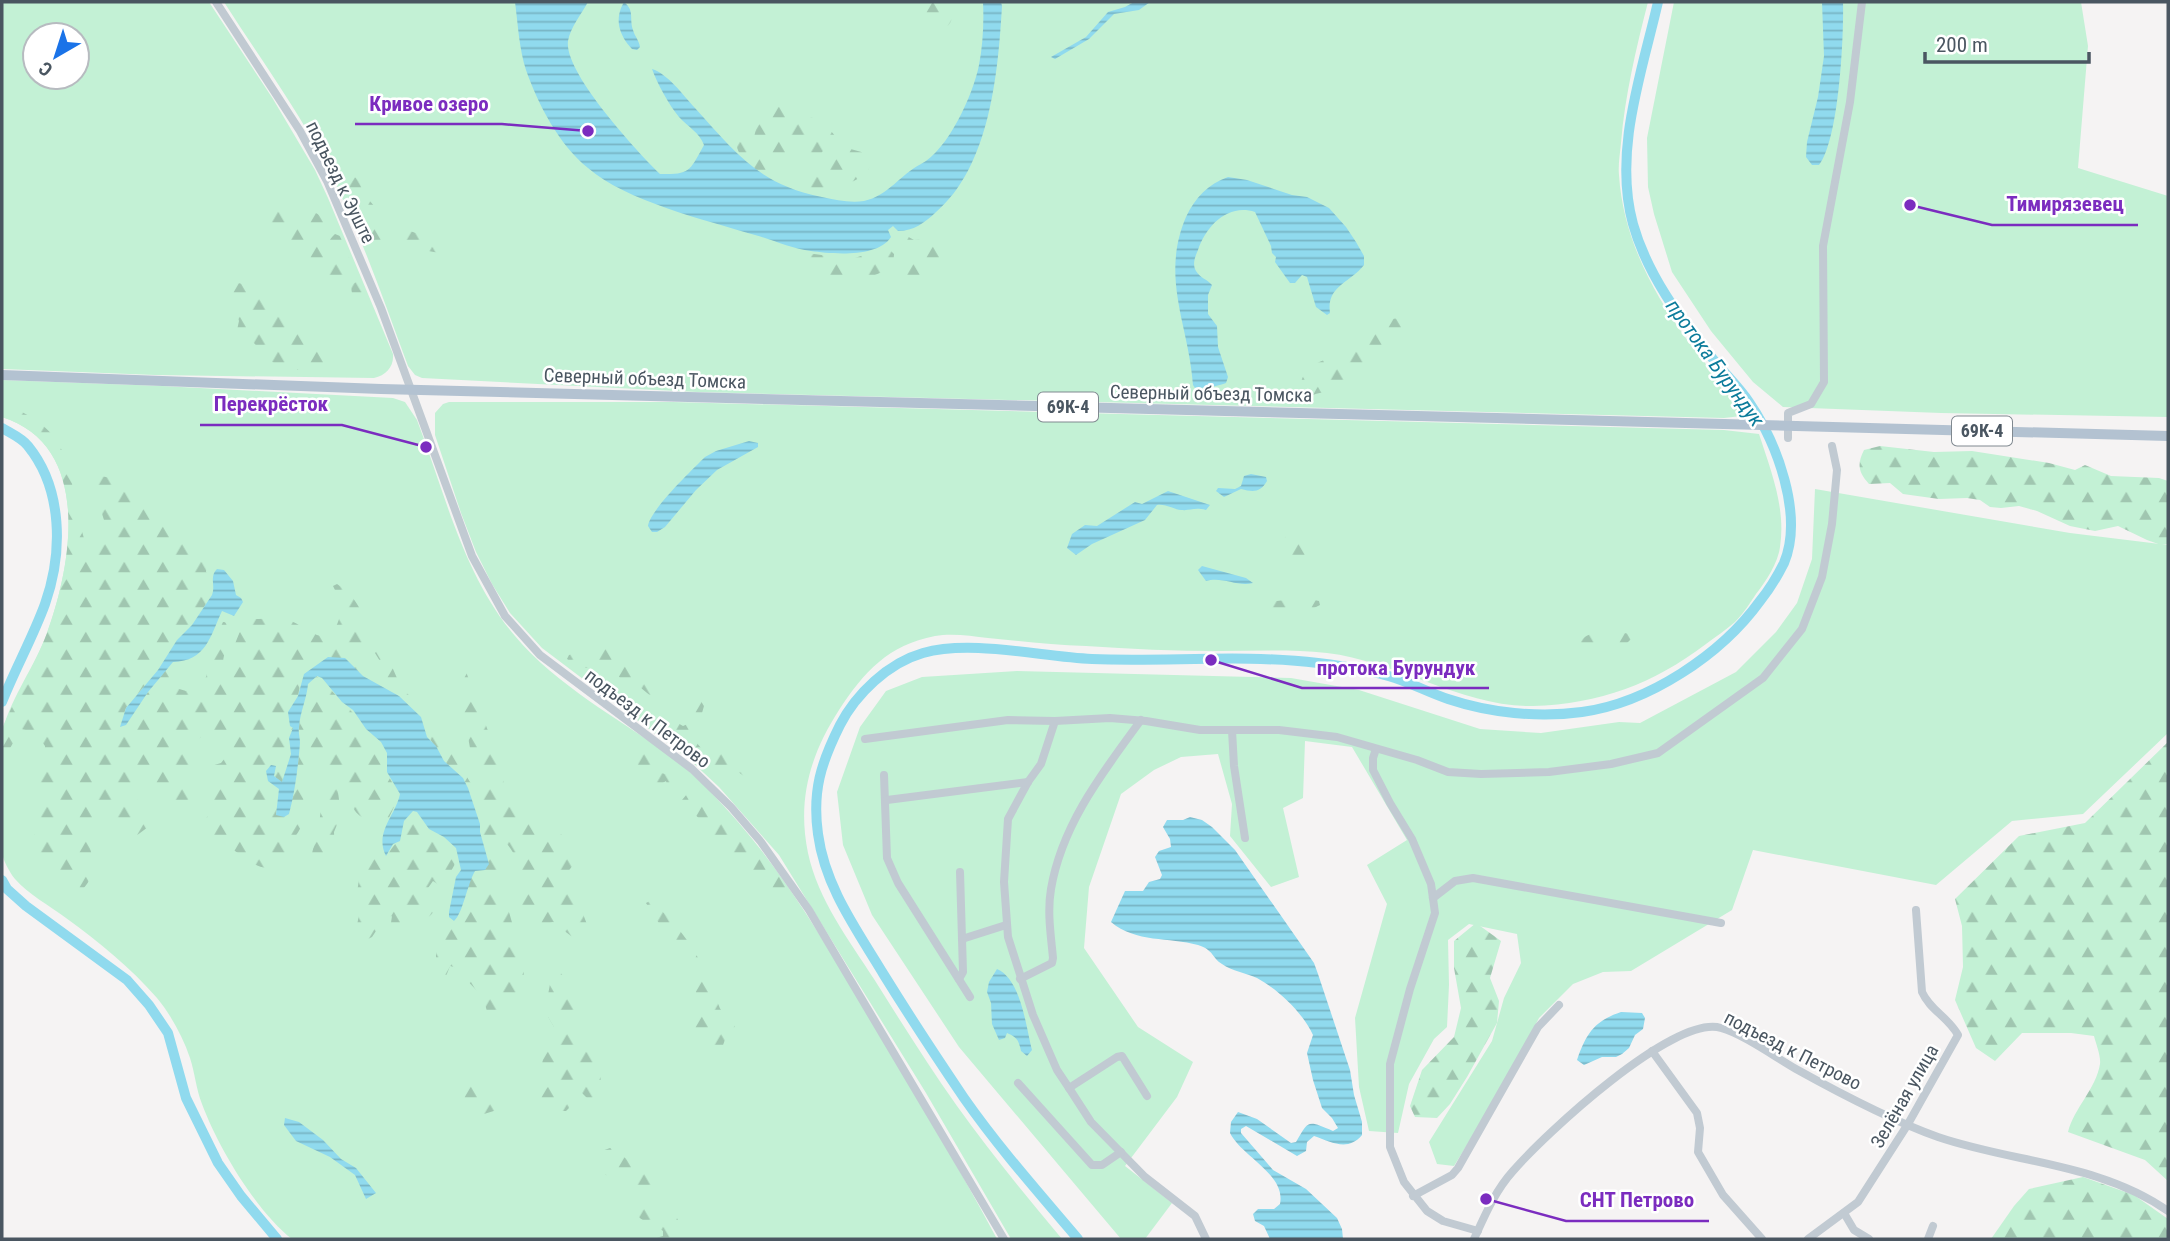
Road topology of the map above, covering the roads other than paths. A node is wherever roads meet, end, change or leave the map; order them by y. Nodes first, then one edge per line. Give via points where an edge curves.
1 (216, 2) edge
2 (1862, 2) edge
3 (2, 375) edge
4 (412, 388) junction
5 (2168, 436) edge
6 (1788, 438) dead end
7 (1832, 446) dead end
8 (1141, 720) junction
9 (1055, 721) junction
10 (1232, 730) junction
11 (865, 739) dead end
12 (1376, 749) junction
13 (884, 775) dead end
14 (1028, 782) junction
15 (887, 800) junction
16 (1245, 838) dead end
17 (960, 872) dead end
18 (1433, 898) junction
19 (1916, 911) dead end
20 (1721, 923) dead end
21 (1006, 925) junction
22 (962, 939) junction
23 (959, 979) junction
24 (1020, 979) junction
25 (970, 997) dead end
26 (1559, 1005) dead end
27 (1651, 1051) junction
28 (1018, 1083) dead end
29 (1069, 1088) junction
30 (1147, 1096) dead end
31 (1908, 1124) junction
32 (1121, 1152) junction
33 (1413, 1196) junction
34 (2168, 1211) edge
35 (1844, 1213) junction
36 (1933, 1226) dead end
37 (1476, 1235) edge
38 (1004, 1239) edge
39 (1206, 1239) edge
40 (1762, 1239) edge
41 (1808, 1239) edge
42 (1869, 1239) edge
43 (1927, 1239) edge

1 - 4 street, подъезд к Эуште via 324,174
2 - 6 street via 1850,102 1823,246 1824,382 1814,402 1788,413
3 - 4 main road, Северный объезд Томска / 69К-4
4 - 5 main road, Северный объезд Томска / 69К-4, bridge
4 - 38 street, подъезд к Петрово via 472,555 505,616 540,655 692,769 761,842 816,921
7 - 12 street via 1837,470 1832,524 1822,577 1802,628 1763,678 1663,750 1611,764 1481,774 1448,772
8 - 9 street
8 - 10 street
8 - 24 street via 1081,807 1061,848 1050,890 1052,963
9 - 11 street via 968,723
9 - 14 street via 1049,746
10 - 12 street via 1337,737
10 - 16 street
12 - 18 street via 1373,770 1412,839
13 - 15 street
14 - 15 street
14 - 21 street via 1008,820
15 - 23 street via 887,858
17 - 22 street
18 - 20 street via 1455,881 1473,878
18 - 33 street via 1435,914 1390,1064 1390,1147
19 - 31 street, Зелёная улица via 1922,992 1926,1002 1951,1021 1958,1035
21 - 22 street
21 - 24 street
22 - 23 street
23 - 25 street
24 - 29 street via 1057,1070
26 - 33 street via 1538,1027 1458,1168
27 - 31 street, подъезд к Петрово via 1696,1029 1721,1028
27 - 37 street, подъезд к Петрово via 1511,1172
27 - 40 street via 1697,1113 1698,1152 1723,1195
28 - 32 street via 1093,1165 1102,1165
29 - 30 street via 1122,1056
29 - 32 street via 1091,1122
31 - 34 street, подъезд к Петрово via 1958,1144 2079,1171 2139,1192
31 - 35 street, Зелёная улица via 1858,1202
32 - 39 street via 1195,1216
33 - 37 street via 1443,1221
35 - 41 street, Зелёная улица
35 - 42 street via 1854,1230
36 - 43 street

